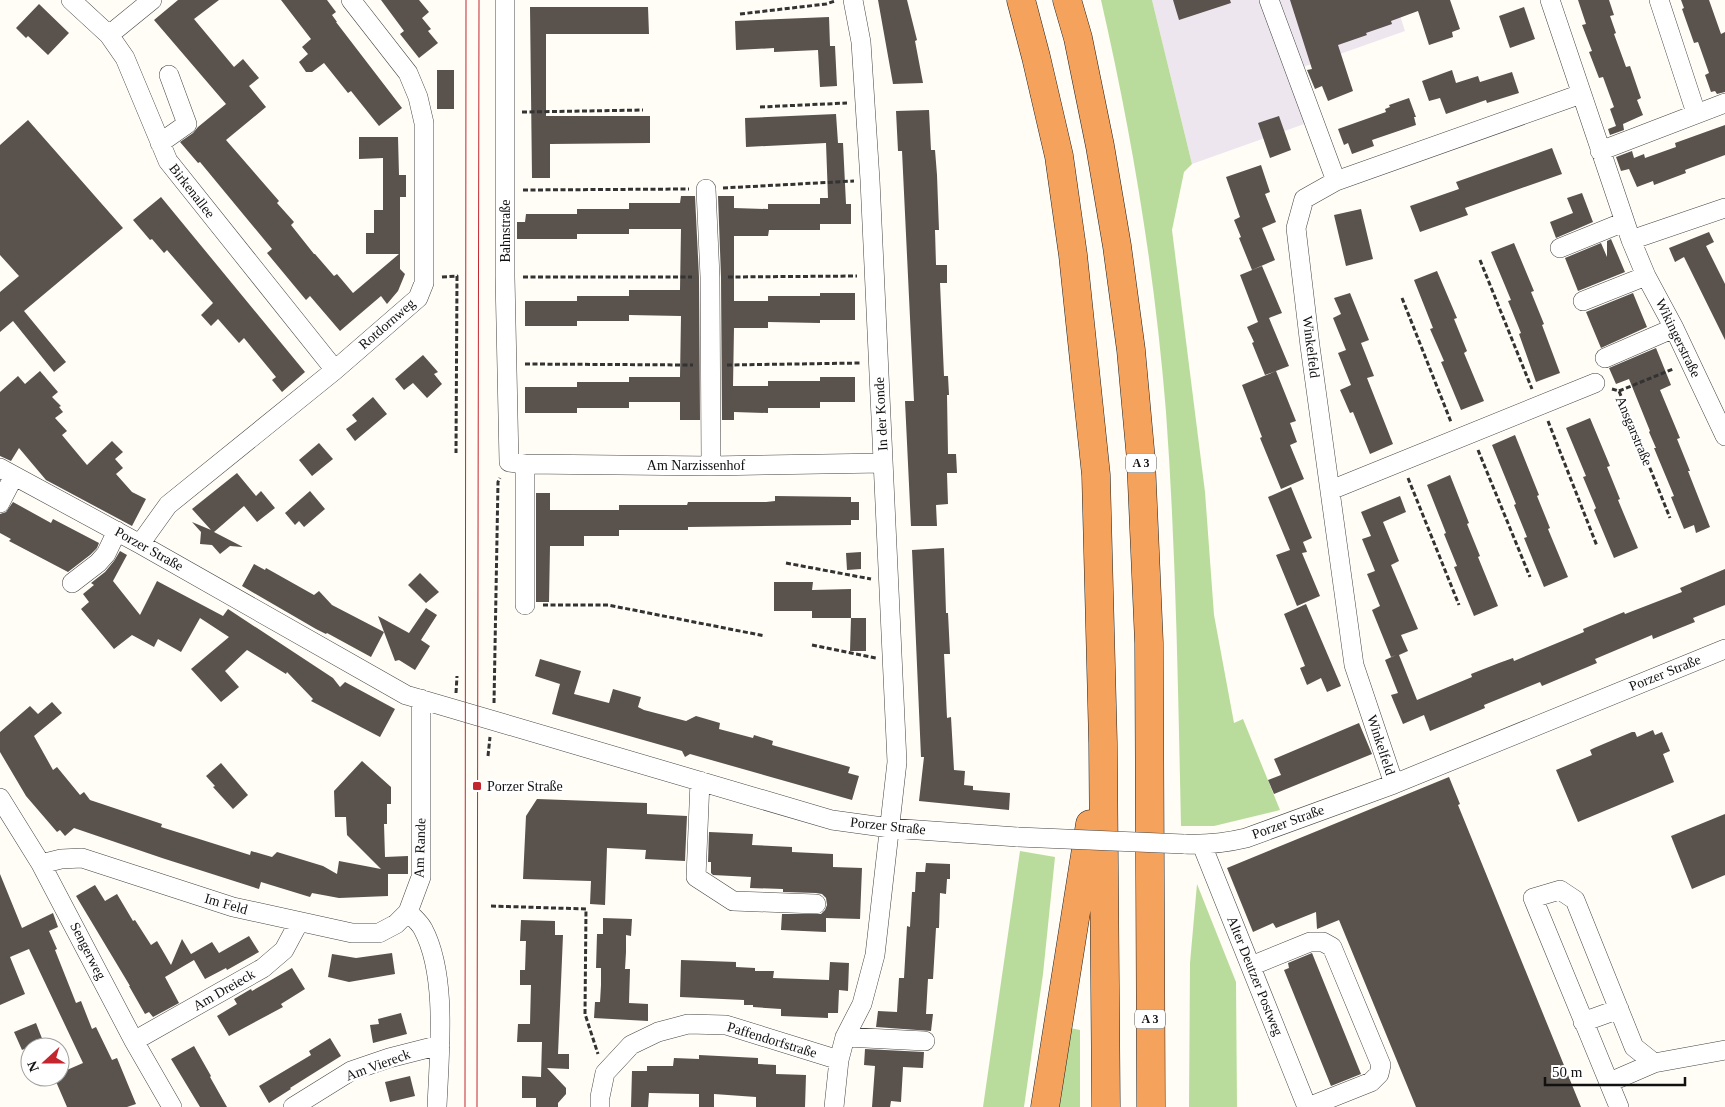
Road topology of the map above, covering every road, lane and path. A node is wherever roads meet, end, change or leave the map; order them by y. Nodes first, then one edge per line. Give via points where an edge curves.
1 (71, 0) edge
2 (152, 0) edge
3 (351, 0) edge
4 (505, 0) edge
5 (838, 0) edge
6 (853, 0) edge
7 (1021, 0) edge
8 (1067, 0) edge
9 (1269, 0) edge
10 (1550, 0) edge
11 (1659, 0) edge
12 (740, 14) dead end
13 (109, 35) junction
14 (169, 75) dead end
15 (1581, 94) junction
16 (866, 102) junction
17 (1725, 103) edge
18 (760, 107) dead end
19 (643, 110) dead end
20 (504, 112) junction
21 (1696, 113) junction
22 (160, 143) junction
23 (1600, 151) junction
24 (870, 180) junction
25 (1336, 181) junction
26 (706, 189) junction
27 (504, 190) junction
28 (1725, 208) edge
29 (1624, 222) junction
30 (1631, 240) junction
31 (1560, 248) dead end
32 (1480, 260) dead end
33 (874, 276) junction
34 (1646, 276) junction
35 (424, 277) junction
36 (505, 277) junction
37 (710, 277) junction
38 (1402, 298) dead end
39 (1583, 302) dead end
40 (1674, 328) junction
41 (1605, 358) dead end
42 (1690, 362) junction
43 (506, 363) junction
44 (878, 363) junction
45 (711, 366) junction
46 (335, 370) junction
47 (1595, 383) joint
48 (1619, 391) junction
49 (1542, 404) junction
50 (1465, 436) junction
51 (1725, 436) edge
52 (456, 453) dead end
53 (1401, 462) junction
54 (517, 463) junction
55 (883, 463) junction
56 (711, 466) junction
57 (7, 472) edge
58 (1330, 490) junction
59 (0, 503) edge
60 (1670, 518) dead end
61 (117, 531) junction
62 (140, 544) junction
63 (1597, 546) dead end
64 (786, 563) dead end
65 (1530, 578) dead end
66 (888, 582) junction
67 (72, 583) dead end
68 (525, 604) joint
69 (1459, 605) dead end
70 (765, 636) dead end
71 (812, 645) dead end
72 (1725, 649) edge
73 (891, 661) junction
74 (421, 699) junction
75 (492, 719) junction
76 (1103, 743) junction
77 (700, 781) junction
78 (1394, 784) junction
79 (0, 798) edge
80 (890, 828) junction
81 (1193, 845) junction
82 (41, 864) junction
83 (816, 904) dead end
84 (491, 906) dead end
85 (408, 912) junction
86 (299, 922) junction
87 (1251, 966) junction
88 (1619, 1009) junction
89 (1583, 1022) junction
90 (844, 1037) junction
91 (134, 1041) junction
92 (925, 1041) dead end
93 (440, 1045) junction
94 (1724, 1052) edge
95 (839, 1060) junction
96 (1648, 1066) junction
97 (605, 1073) junction
98 (1610, 1082) junction
99 (172, 1107) edge
100 (293, 1107) edge
101 (437, 1107) edge
102 (600, 1107) edge
103 (834, 1107) edge
104 (1045, 1107) edge
105 (1106, 1107) edge
106 (1150, 1107) edge
107 (1307, 1107) edge
108 (1619, 1107) edge

1 - 13 street, Birkenallee
2 - 13 street
3 - 35 street, Rotdornweg via 408,73 418,96 424,123
4 - 20 street, Bahnstraße
5 - 12 path
6 - 16 street, In der Konde via 861,42
7 - 76 highway via 1058,156 1073,255 1096,475
8 - 106 highway, A 3 via 1100,146 1117,246 1141,460 1149,643
9 - 25 street
10 - 15 street, Wikingerstraße
11 - 21 street
13 - 22 street, Birkenallee via 125,58
14 - 22 street via 187,124
15 - 23 street, Wikingerstraße
15 - 25 street, Winkelfeld
16 - 18 path
16 - 24 street, In der Konde
17 - 21 street
19 - 20 path
20 - 27 street, Bahnstraße
21 - 23 street
22 - 46 street, Birkenallee via 170,165
23 - 29 street, Wikingerstraße
24 - 26 path
24 - 33 street, In der Konde
25 - 58 street, Winkelfeld via 1304,199 1296,228
26 - 27 path
26 - 37 street
27 - 36 street, Bahnstraße
28 - 30 street
29 - 30 street, Wikingerstraße
29 - 31 street
30 - 34 street, Wikingerstraße
32 - 49 path via 1532,388
33 - 37 path
33 - 44 street, In der Konde
34 - 39 street
34 - 40 street, Wikingerstraße
35 - 46 street, Rotdornweg via 418,298
35 - 52 path via 457,276
36 - 37 path
36 - 43 street, Bahnstraße
37 - 45 street
38 - 50 path
40 - 41 street
40 - 42 street, Wikingerstraße
42 - 48 path
42 - 51 street, Wikingerstraße
43 - 45 path
43 - 54 street, Bahnstraße
44 - 45 path
44 - 55 street, In der Konde
45 - 56 street
46 - 62 street, Rotdornweg via 168,505
47 - 48 path, Ansgarstraße
47 - 49 street
48 - 60 path, Ansgarstraße
49 - 50 street
49 - 63 path
50 - 53 street
50 - 65 path
53 - 58 street
53 - 69 path
54 - 56 street, Am Narzissenhof
54 - 68 street, Bahnstraße
54 - 75 path via 498,482
55 - 56 street, Am Narzissenhof
55 - 66 street, In der Konde
57 - 59 street
57 - 61 street, Porzer Straße
58 - 78 street, Winkelfeld via 1354,665
61 - 62 street, Porzer Straße
61 - 67 street via 106,554
62 - 74 street, Porzer Straße via 406,695
64 - 66 path
66 - 73 street, In der Konde
68 - 70 path via 608,605
71 - 73 path
72 - 78 street, Porzer Straße
73 - 80 street, In der Konde via 897,762
74 - 75 street, Porzer Straße
74 - 85 street, Am Rande via 421,877
75 - 77 street, Porzer Straße
76 - 104 highway
76 - 105 highway
77 - 80 street, Porzer Straße via 832,820
77 - 83 street via 696,877 733,901
78 - 81 street, Porzer Straße via 1246,838 1225,844
79 - 82 street, Sengerweg
80 - 81 street, Porzer Straße, bridge
80 - 90 street via 875,955 862,1004
81 - 87 street, Alter Deutzer Postweg
82 - 86 street, Im Feld via 82,858 233,907
82 - 91 street, Sengerweg
84 - 97 path via 586,909 584,1014
85 - 86 street, Im Feld via 396,924 379,933 352,933
85 - 93 street via 423,928 434,960
86 - 91 street, Am Dreieck via 284,950 263,968
87 - 107 street, Alter Deutzer Postweg
87 - 107 street via 1310,942 1322,942 1332,947 1381,1065 1379,1074 1370,1082
88 - 89 street
88 - 89 street via 1575,900 1560,890 1533,898
88 - 96 street via 1634,1047
89 - 98 street
90 - 92 street
90 - 95 street
91 - 99 street, Sengerweg
93 - 100 street, Am Viereck via 351,1071
93 - 101 street
94 - 96 street
95 - 97 street, Paffendorfstraße via 726,1025 688,1024 658,1032 632,1045
95 - 103 street
96 - 98 street
97 - 102 street
98 - 108 street

